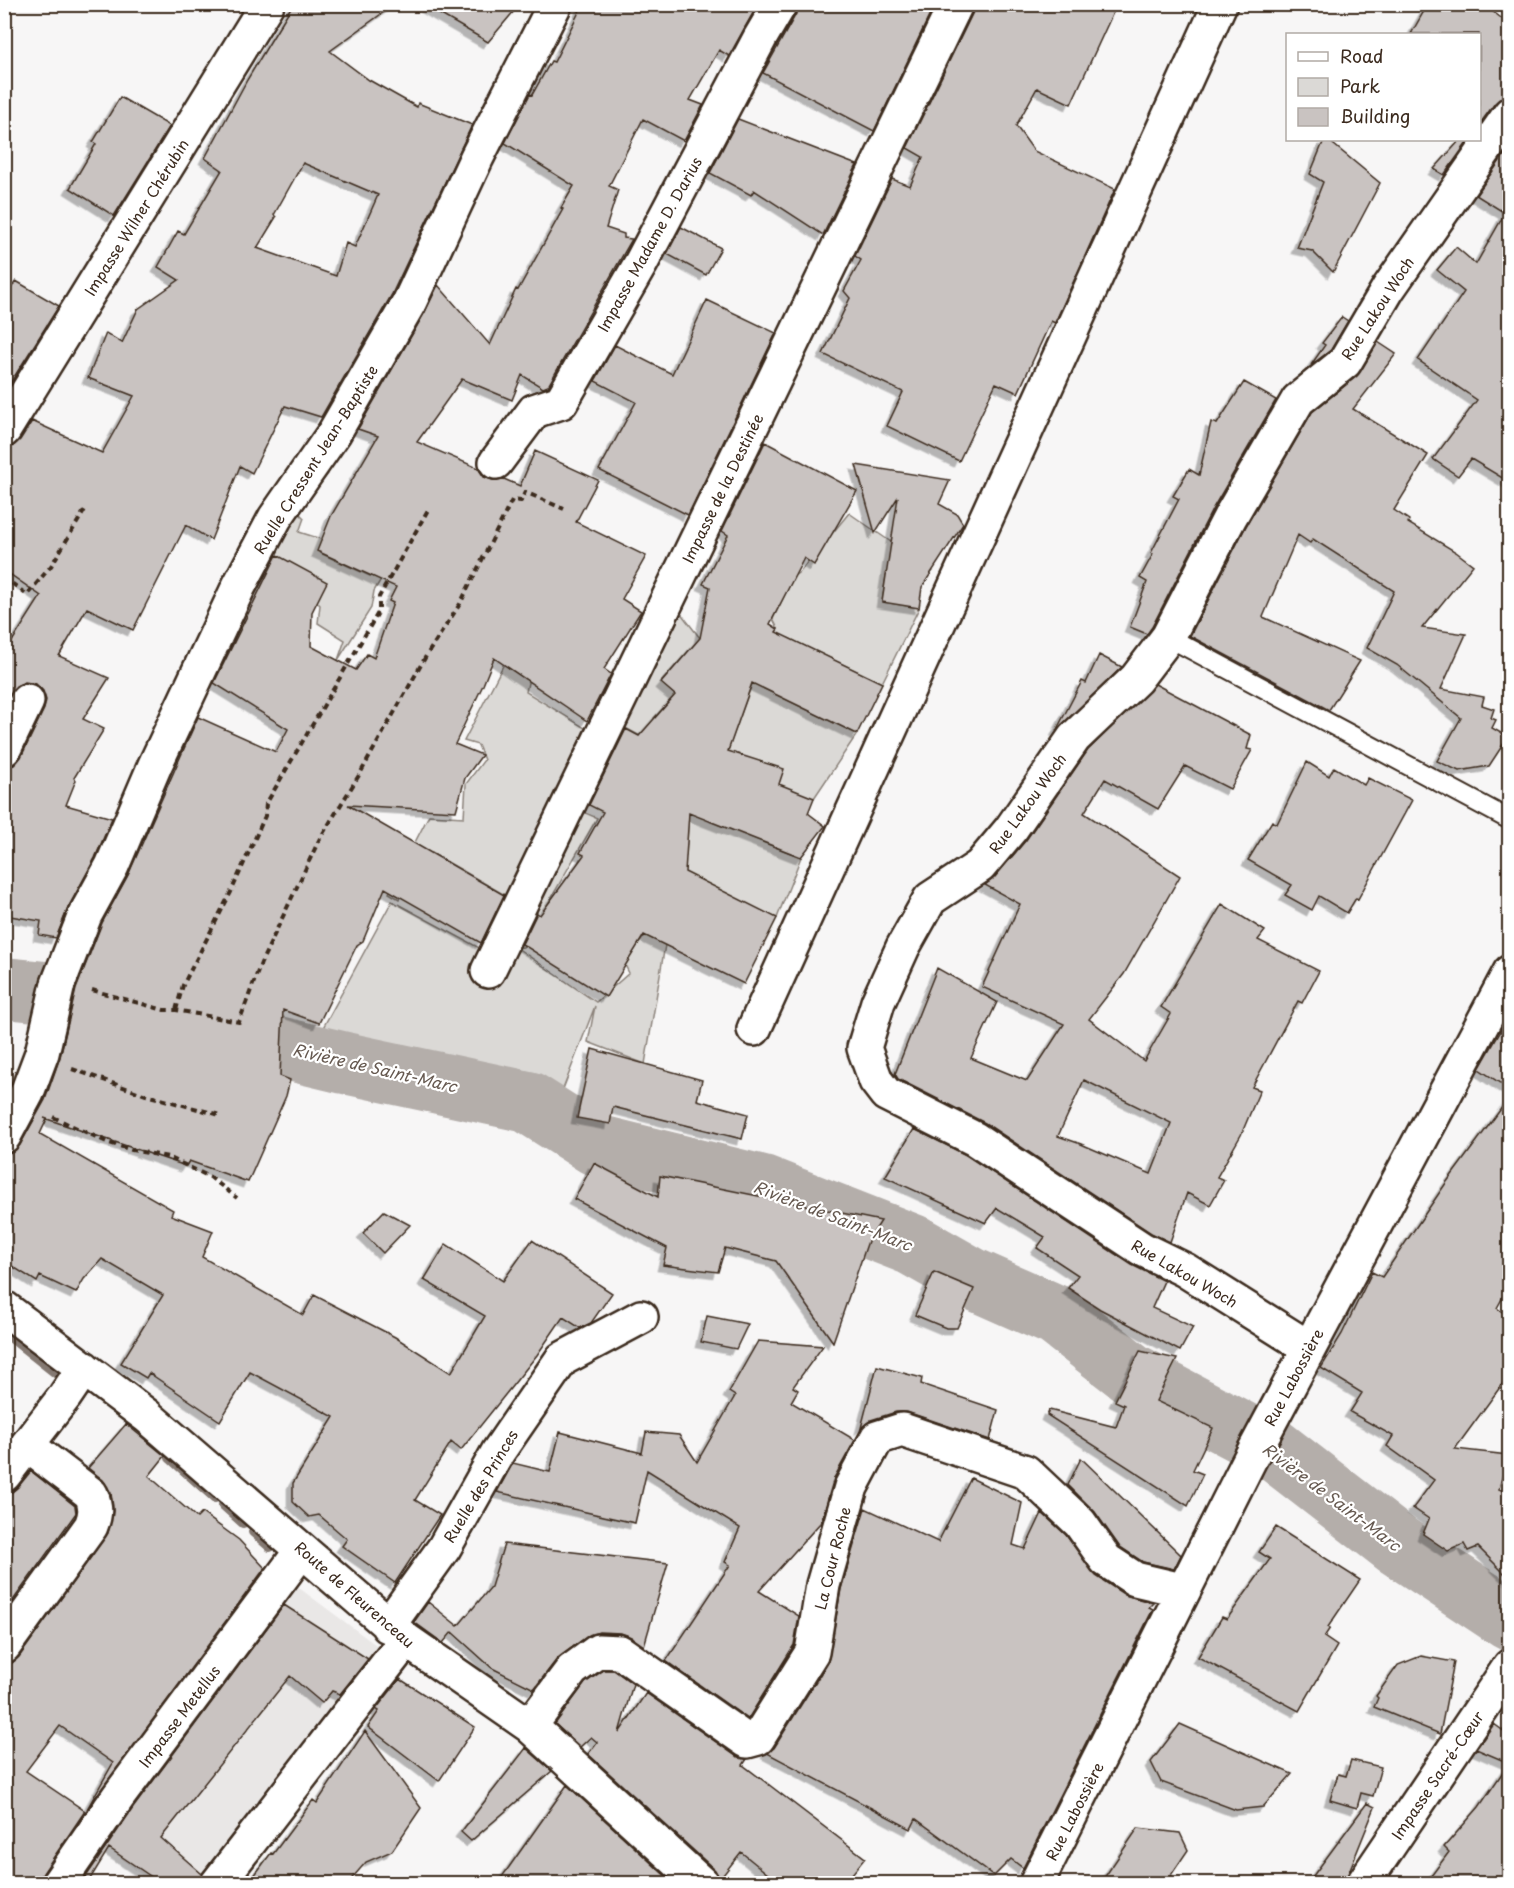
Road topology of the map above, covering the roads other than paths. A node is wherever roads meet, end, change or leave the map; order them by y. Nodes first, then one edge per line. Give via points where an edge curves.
1 (267, 4) edge
2 (555, 4) edge
3 (780, 4) edge
4 (956, 4) edge
5 (1220, 4) edge
6 (1509, 114) edge
7 (4, 430) edge
8 (496, 462) dead end
9 (1168, 637) junction
10 (27, 701) dead end
11 (4, 749) edge
12 (1509, 820) edge
13 (488, 971) dead end
14 (1509, 972) edge
15 (754, 1029) dead end
16 (4, 1136) edge
17 (4, 1308) edge
18 (641, 1317) dead end
19 (1309, 1348) junction
20 (84, 1368) junction
21 (27, 1445) junction
22 (4, 1475) edge
23 (302, 1550) junction
24 (1182, 1590) junction
25 (397, 1633) junction
26 (4, 1646) edge
27 (1509, 1666) edge
28 (530, 1726) junction
29 (697, 1882) edge
30 (58, 1884) edge
31 (217, 1884) edge
32 (1036, 1884) edge
33 (1363, 1884) edge

1 - 7 street, Impasse Wilner Chérubin
2 - 16 street, Ruelle Cressent Jean-Baptiste via 409,303 334,433 275,518 239,586 112,866 85,915 57,990 40,1058 24,1101
3 - 8 street, Impasse Madame D. Darius via 641,263 561,402 534,411
4 - 13 street, Impasse de la Destinée
5 - 15 street
6 - 9 street, Rue Lakou Woch via 1388,289 1345,362 1298,400 1230,517
9 - 12 lane
9 - 19 street, Rue Lakou Woch via 1136,680 1074,738 1011,829 980,866 930,899 878,1002 864,1048 876,1081 886,1094 975,1139 1142,1250 1185,1270
10 - 11 street
14 - 19 street, Rue Labossière
17 - 20 street, Route de Fleurenceau
18 - 25 street, Ruelle des Princes via 562,1359 498,1452
19 - 24 street, Rue Labossière
20 - 21 street
20 - 23 street, Route de Fleurenceau via 147,1416
21 - 22 street
21 - 26 street via 91,1494 95,1515 92,1526
23 - 25 street, Route de Fleurenceau
23 - 30 street, Impasse Metellus
24 - 28 street, La Cour Roche via 1135,1579 1106,1560 1080,1523 1026,1472 902,1430 877,1438 851,1488 823,1585 812,1652 758,1738 747,1742 620,1652 598,1651 572,1670
24 - 32 street, Rue Labossière
25 - 28 street, Route de Fleurenceau
25 - 31 street, Ruelle des Princes
27 - 33 street, Impasse Sacré-Cœur
28 - 29 street, Route de Fleurenceau

